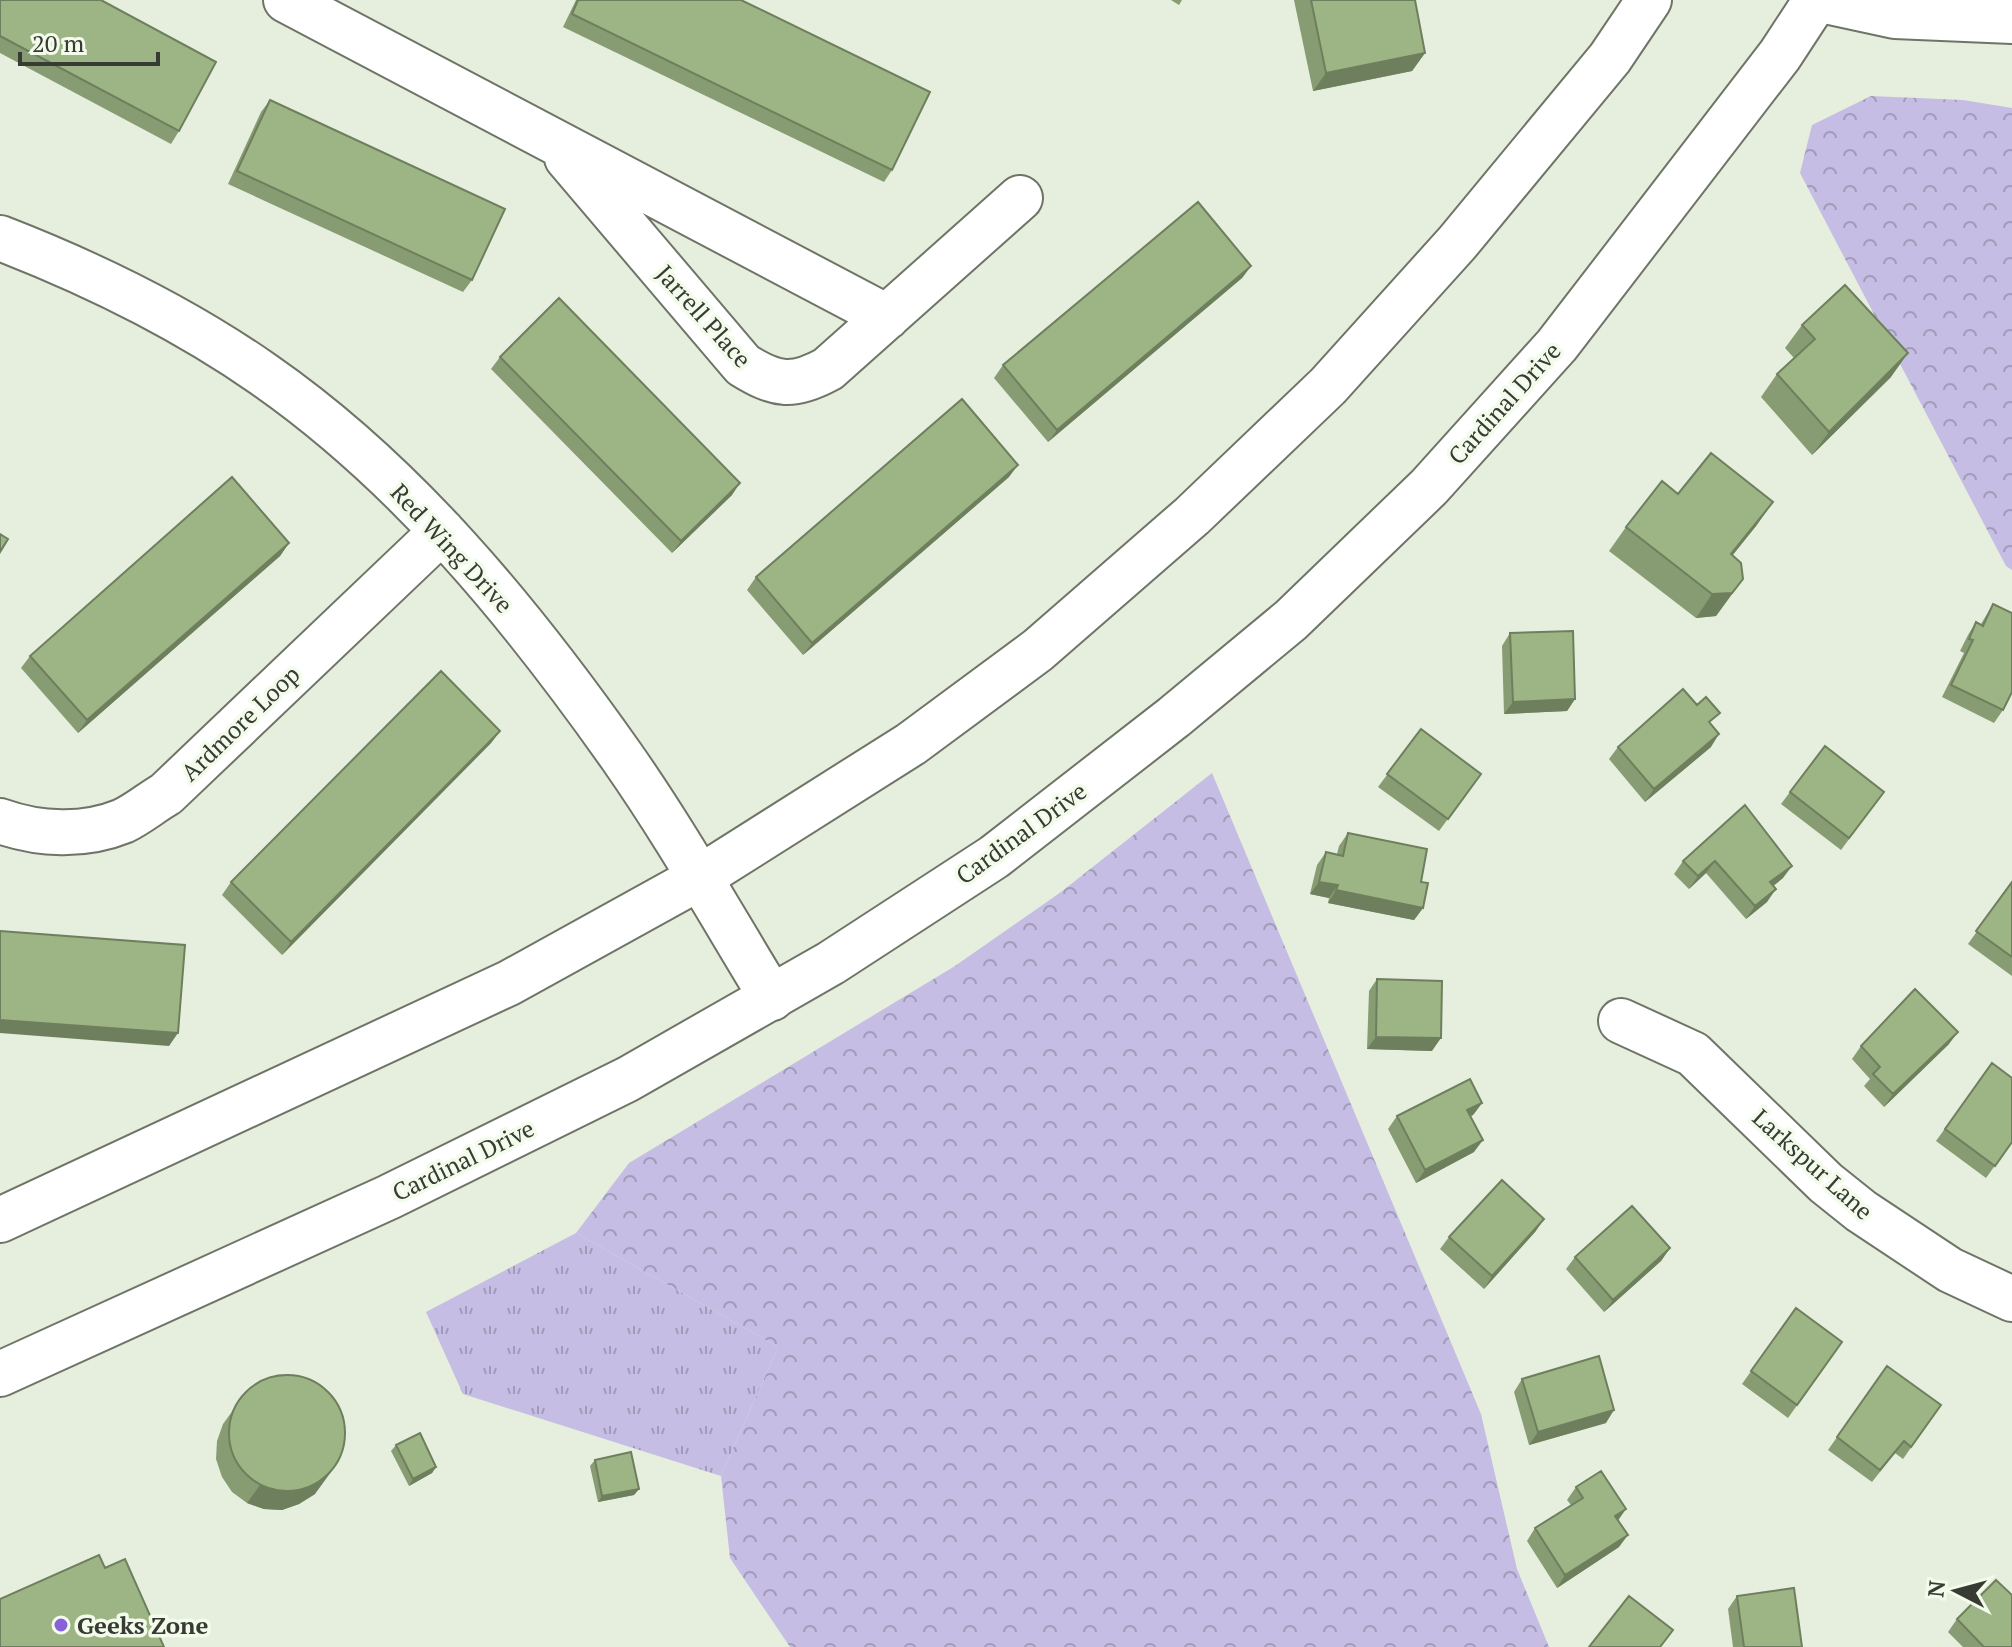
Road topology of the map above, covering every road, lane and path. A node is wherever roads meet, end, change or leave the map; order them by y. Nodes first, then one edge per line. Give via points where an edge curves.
1 (286, 0) edge
2 (1649, 0) edge
3 (1818, 0) edge
4 (2012, 21) edge
5 (551, 138) junction
6 (1020, 198) dead end
7 (0, 238) edge
8 (887, 317) junction
9 (442, 531) junction
10 (0, 821) edge
11 (699, 878) junction
12 (772, 998) junction
13 (1621, 1021) dead end
14 (0, 1220) edge
15 (2012, 1299) edge
16 (0, 1374) edge

1 - 5 main road, Jarrell Place
2 - 11 main road via 1610,58 1457,243 1328,386 1192,516 1038,650 911,744
3 - 4 main road via 1895,16
3 - 12 main road, Cardinal Drive via 1557,345 1429,487 1291,620 994,857
5 - 8 main road, Jarrell Place
5 - 8 main road, Jarrell Place via 743,365 765,379 805,381 828,369
6 - 8 main road, Jarrell Place
7 - 9 main road, Red Wing Drive via 73,266 171,315 264,374 351,443
9 - 10 main road, Ardmore Loop via 166,794 123,820 84,831 42,832
9 - 11 main road, Red Wing Drive via 547,654
11 - 12 main road, Red Wing Drive
11 - 14 main road via 509,983
12 - 16 main road, Cardinal Drive via 628,1079 403,1190
13 - 15 main road, Larkspur Lane via 1693,1054 1861,1211 1950,1270

